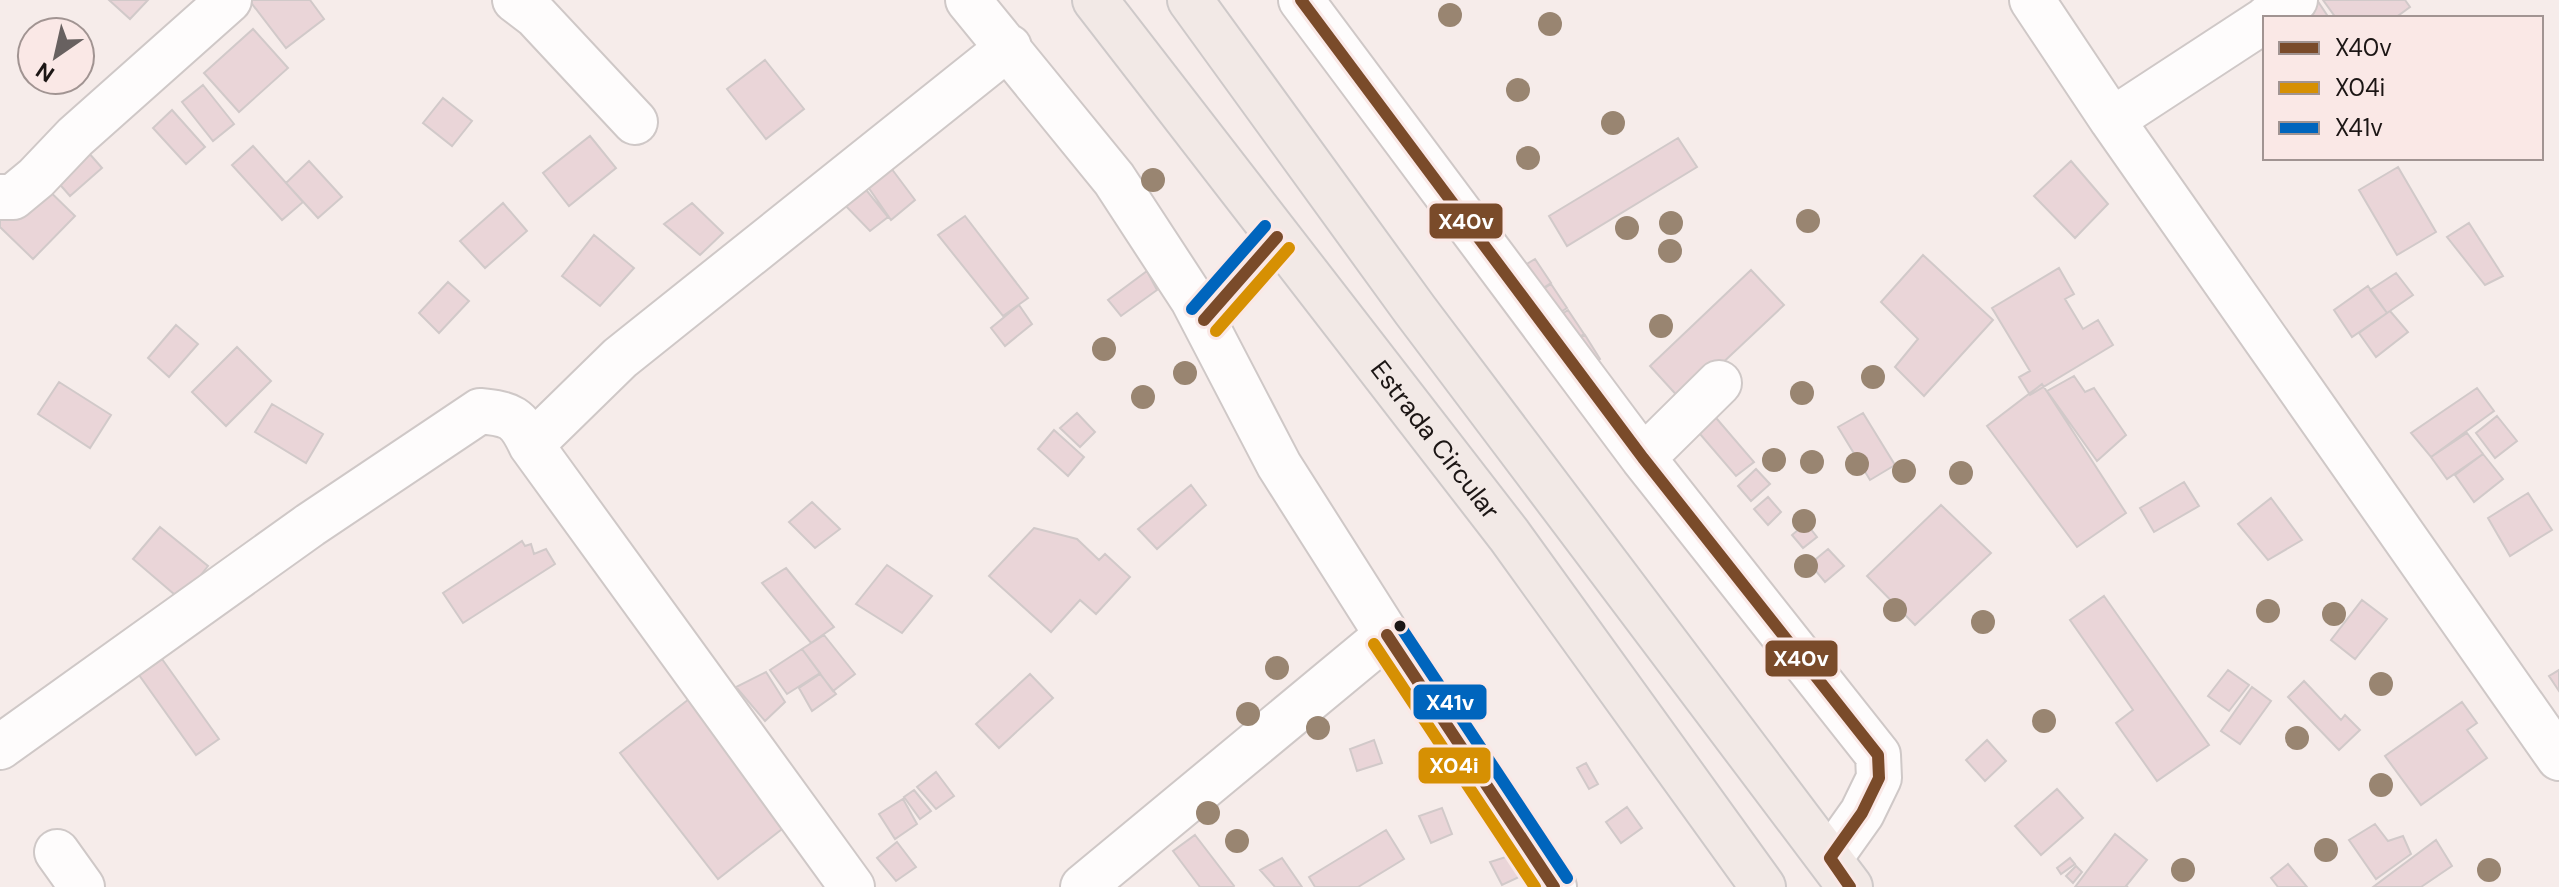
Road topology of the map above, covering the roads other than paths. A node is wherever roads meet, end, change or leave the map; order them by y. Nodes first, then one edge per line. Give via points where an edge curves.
1 (229, 0) edge
2 (515, 0) edge
3 (968, 0) edge
4 (1095, 0) edge
5 (1190, 0) edge
6 (1301, 0) edge
7 (2032, 0) edge
8 (2295, 0) edge
9 (2271, 16) edge
10 (2263, 21) edge
11 (1009, 47) junction
12 (2112, 120) junction
13 (635, 122) dead end
14 (0, 197) edge
15 (1277, 237) junction
16 (1204, 320) junction
17 (1719, 383) dead end
18 (531, 445) junction
19 (1643, 458) junction
20 (1387, 635) junction
21 (0, 747) edge
22 (2559, 758) edge
23 (57, 852) dead end
24 (1840, 873) edge
25 (82, 887) edge
26 (852, 887) edge
27 (1083, 887) edge
28 (1554, 887) edge
29 (1763, 887) edge

1 - 14 street via 36,178 13,197
2 - 13 street
3 - 11 street
4 - 15 main road, Estrada Circular
5 - 24 main road via 1415,310
6 - 19 street
7 - 12 street
8 - 9 street
10 - 12 street
11 - 16 street via 1114,179
11 - 18 street via 620,358
12 - 22 street
15 - 16 street
15 - 29 main road, Estrada Circular via 1509,535
16 - 20 street via 1279,465
17 - 19 street
18 - 21 street via 521,423 503,413 480,411 310,525
18 - 26 street
19 - 24 street via 1878,755 1879,778
20 - 27 street
20 - 28 street
23 - 25 street

